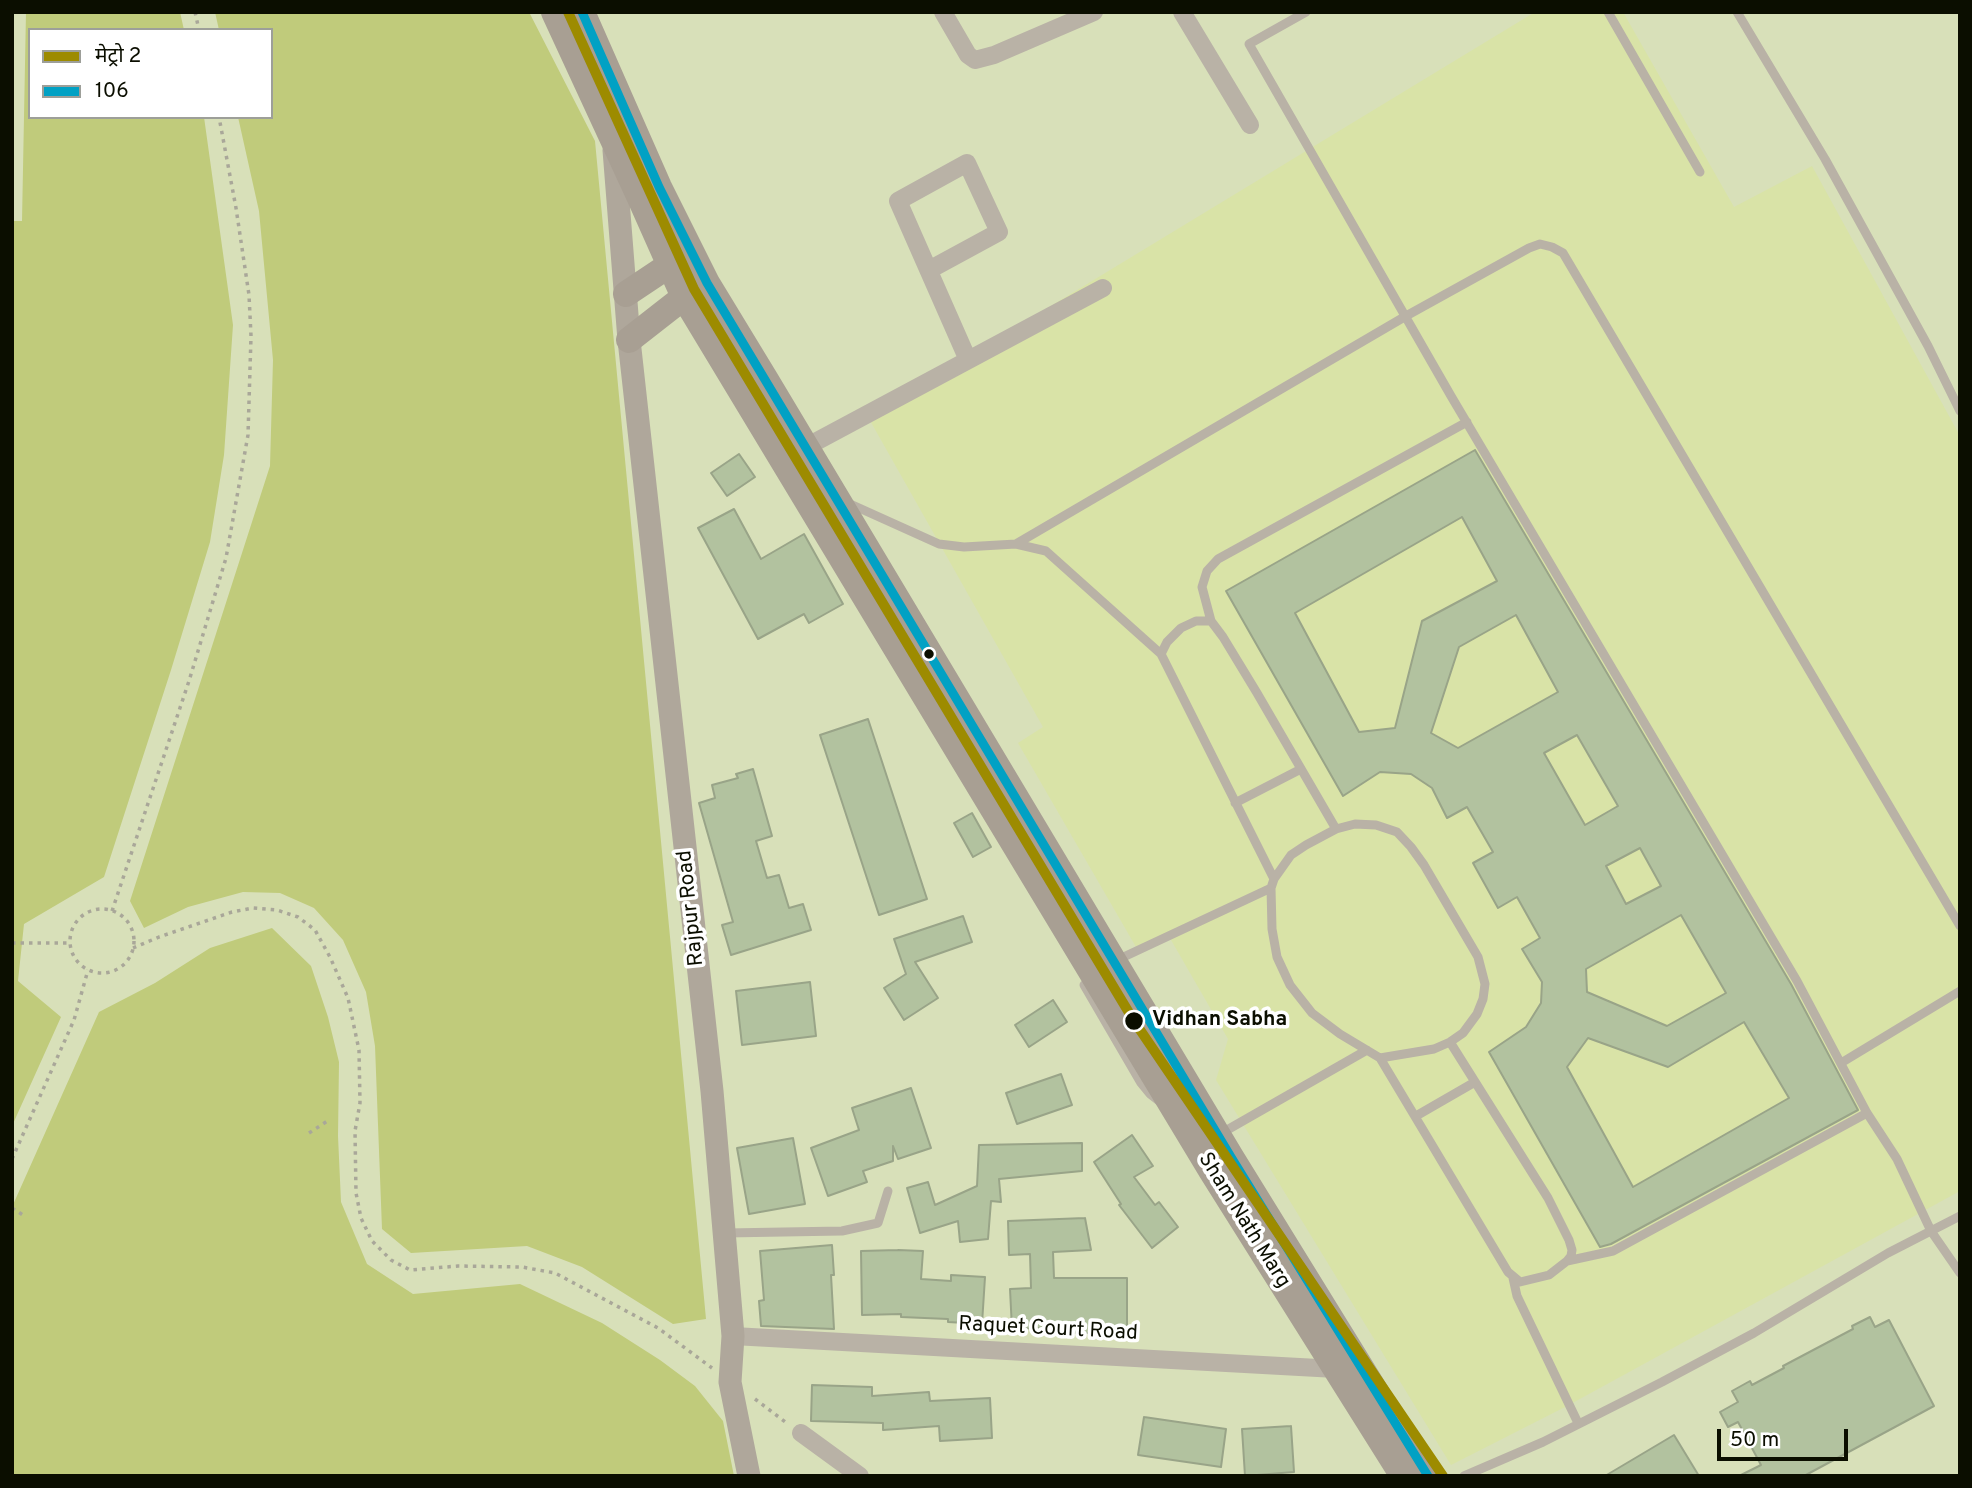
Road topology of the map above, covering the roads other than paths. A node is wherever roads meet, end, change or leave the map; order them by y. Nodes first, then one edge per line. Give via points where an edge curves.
1 (554, 12) edge
2 (582, 12) edge
3 (943, 12) edge
4 (1094, 12) edge
5 (1182, 12) edge
6 (1306, 12) edge
7 (1608, 12) edge
8 (1737, 12) edge
9 (1250, 125) dead end
10 (614, 141) junction
11 (1700, 172) dead end
12 (680, 258) junction
13 (929, 270) junction
14 (707, 284) junction
15 (1103, 288) dead end
16 (626, 294) junction
17 (684, 297) junction
18 (1406, 316) junction
19 (629, 340) junction
20 (968, 360) junction
21 (1960, 411) edge
22 (1467, 422) junction
23 (806, 447) junction
24 (837, 498) junction
25 (812, 511) junction
26 (1016, 544) junction
27 (1211, 621) junction
28 (1161, 654) junction
29 (1301, 769) junction
30 (1236, 803) junction
31 (999, 819) junction
32 (1336, 829) junction
33 (1009, 856) dead end
34 (1272, 883) junction
35 (1960, 926) edge
36 (1096, 972) junction
37 (1960, 990) edge
38 (1450, 1042) junction
39 (1367, 1050) junction
40 (1380, 1058) junction
41 (1840, 1063) junction
42 (1475, 1082) junction
43 (1867, 1113) junction
44 (1416, 1116) junction
45 (1207, 1140) junction
46 (888, 1191) dead end
47 (1960, 1216) edge
48 (1931, 1231) junction
49 (724, 1233) junction
50 (1567, 1261) junction
51 (1960, 1273) edge
52 (1513, 1278) junction
53 (733, 1336) junction
54 (1348, 1366) junction
55 (1578, 1423) junction
56 (801, 1433) road end
57 (750, 1476) edge
58 (860, 1476) edge
59 (1403, 1476) edge
60 (1428, 1476) edge
61 (1464, 1476) edge

1 - 10 main road, Sham Nath Marg
2 - 12 main road, Sham Nath Marg via 659,187
3 - 4 street via 975,60
5 - 9 street
6 - 18 lane via 1249,44
7 - 11 lane
8 - 21 lane via 1825,159
10 - 12 main road, Sham Nath Marg
10 - 16 street, Rajpur Road
12 - 14 main road, Sham Nath Marg
12 - 16 main road
12 - 17 main road, Sham Nath Marg
13 - 13 street via 898,201 967,163 999,232
13 - 20 street
14 - 17 main road
14 - 23 main road, Sham Nath Marg
15 - 20 street
16 - 19 street, Rajpur Road
17 - 19 main road
17 - 25 main road, Sham Nath Marg
18 - 22 lane
18 - 26 lane
18 - 35 lane via 1529,248 1540,244 1563,253
19 - 49 street, Rajpur Road
20 - 23 street
22 - 27 lane via 1218,559 1206,571 1202,587
22 - 41 lane via 1797,981
23 - 24 main road, Sham Nath Marg
24 - 25 lane
24 - 26 lane via 939,544
24 - 36 main road, Sham Nath Marg
25 - 31 main road, Sham Nath Marg
26 - 28 lane via 1046,551
27 - 28 lane via 1181,628
27 - 29 lane
28 - 30 lane
29 - 30 lane
29 - 32 lane
30 - 34 lane
31 - 33 lane
31 - 36 main road, Sham Nath Marg
32 - 34 lane via 1291,855
32 - 38 lane via 1376,825 1396,832 1424,865 1478,957 1485,984 1483,999 1463,1033
34 - 36 lane
34 - 39 lane via 1272,929 1290,985 1312,1013
36 - 45 main road, Sham Nath Marg
36 - 45 main road, Sham Nath Marg via 1178,1115
37 - 41 lane
38 - 40 lane
38 - 42 lane
39 - 40 lane
39 - 45 lane
40 - 44 lane
41 - 43 lane
42 - 44 lane
42 - 50 lane via 1548,1198 1569,1240 1572,1250
43 - 48 lane via 1897,1159
43 - 50 lane via 1613,1251
44 - 52 lane
45 - 54 main road, Sham Nath Marg
46 - 49 lane via 878,1223 842,1231
47 - 48 lane
48 - 51 lane
48 - 55 lane via 1754,1333
49 - 53 street, Rajpur Road
50 - 52 lane via 1549,1275 1520,1282
52 - 55 lane via 1517,1296
53 - 54 street, Raquet Court Road
53 - 57 street, Rajpur Road via 730,1382
54 - 59 main road, Sham Nath Marg
54 - 60 main road, Sham Nath Marg
55 - 61 lane
56 - 58 street

